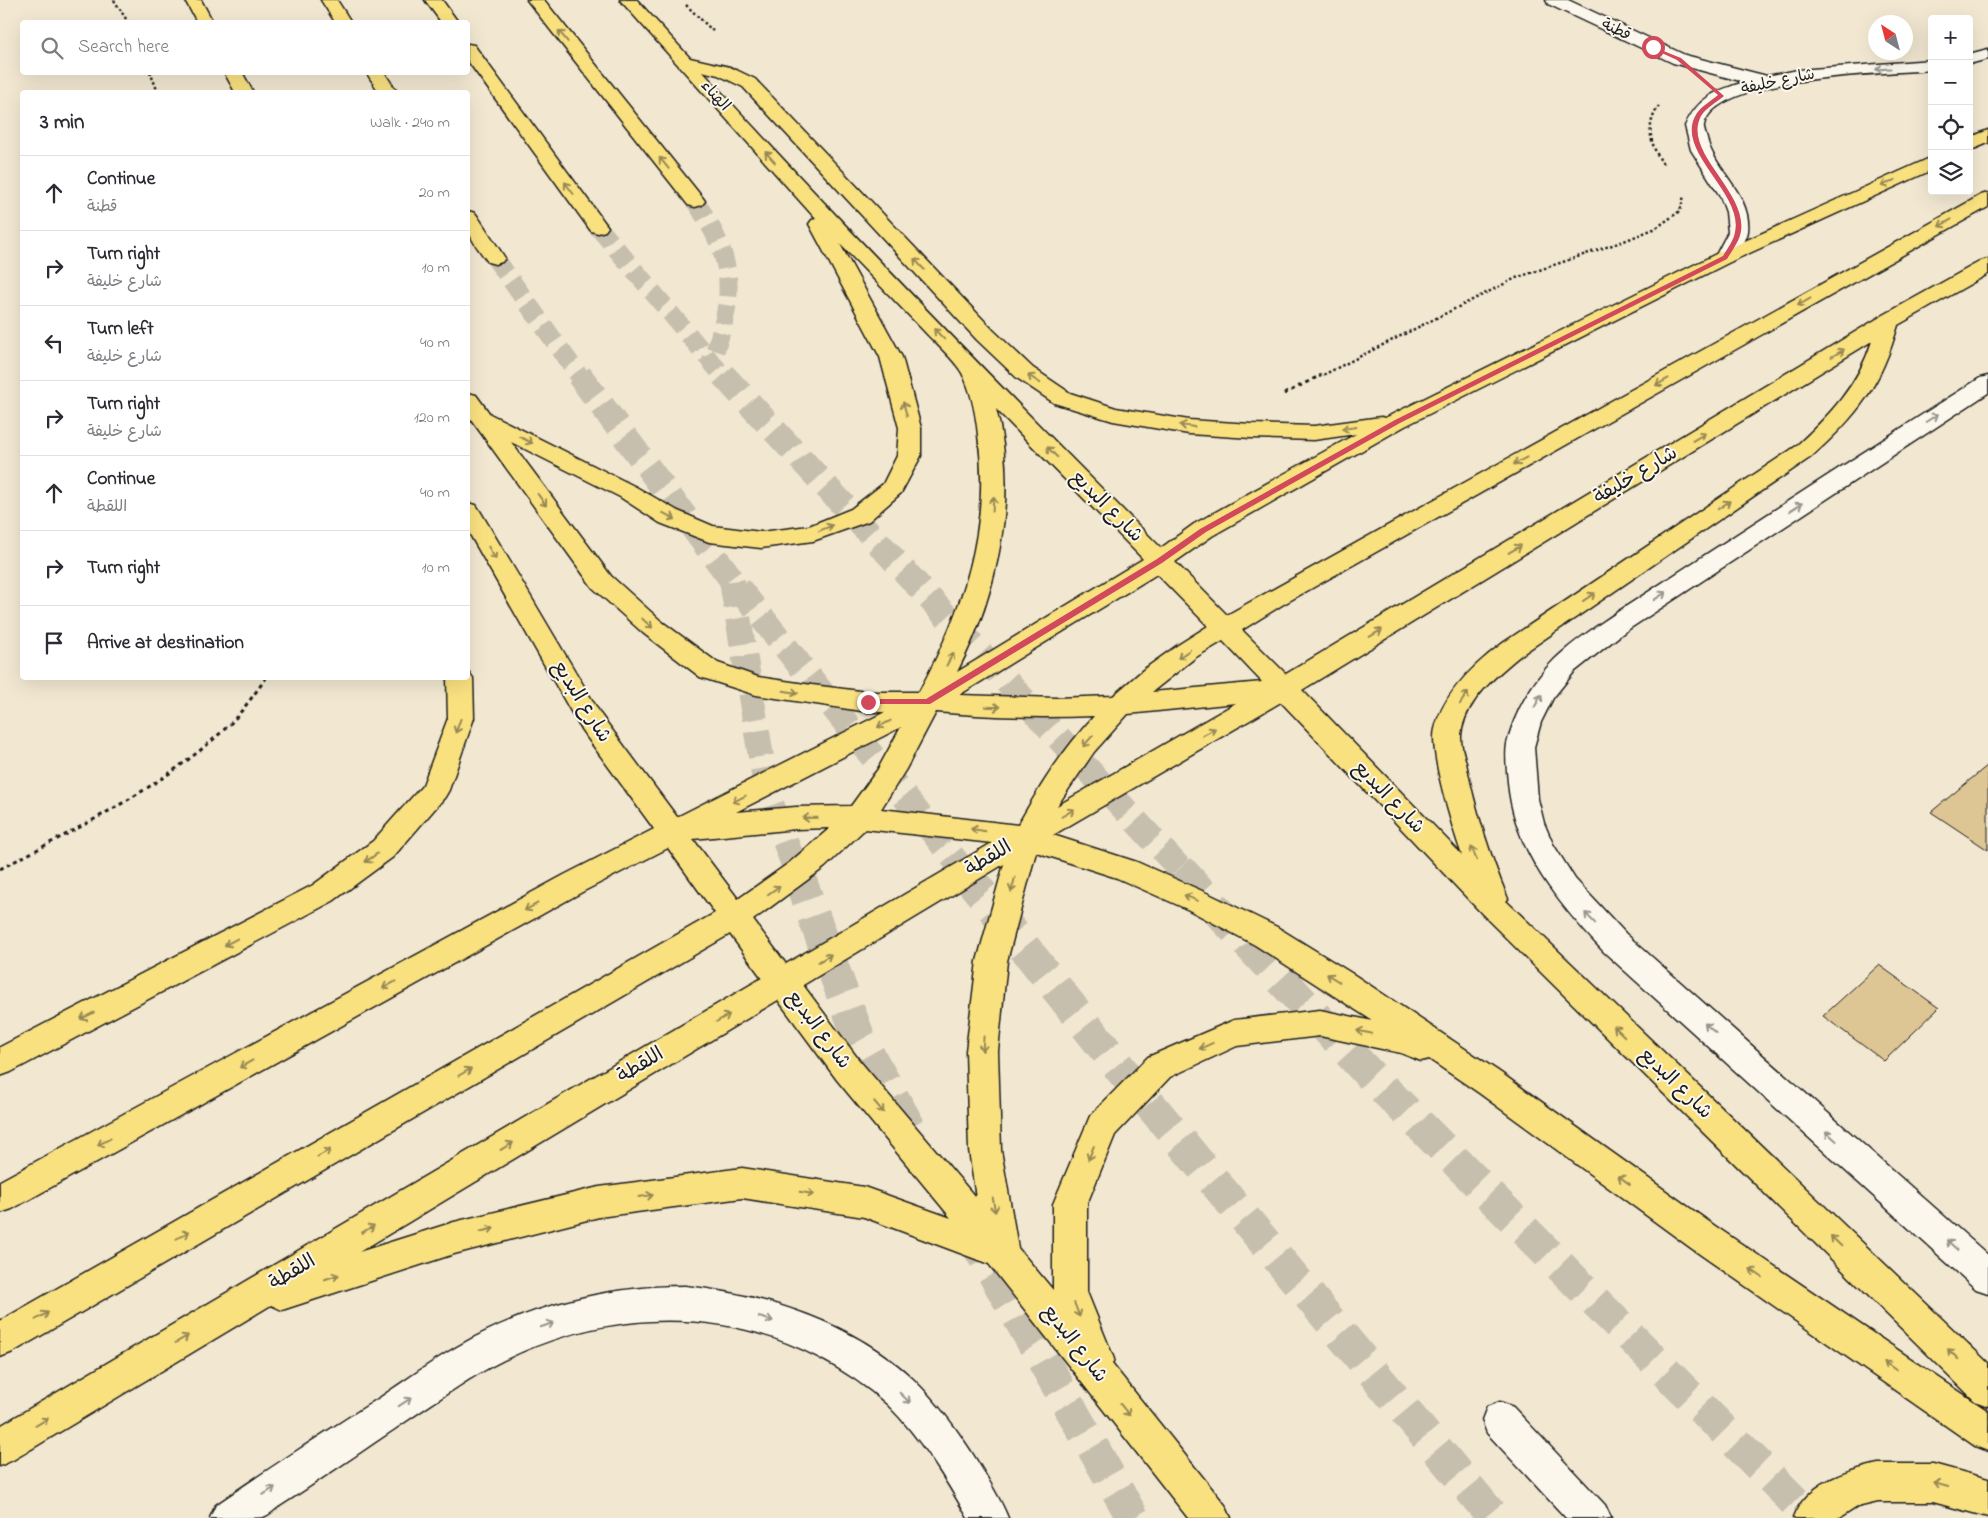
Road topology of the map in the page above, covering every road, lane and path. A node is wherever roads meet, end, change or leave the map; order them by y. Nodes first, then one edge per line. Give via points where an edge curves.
1 (114, 0) edge
2 (193, 0) edge
3 (329, 0) edge
4 (433, 0) edge
5 (534, 0) edge
6 (628, 0) edge
7 (680, 0) edge
8 (1554, 0) edge
9 (127, 20) edge
10 (204, 20) edge
11 (342, 20) edge
12 (448, 20) edge
13 (719, 36) dead end
14 (470, 52) edge
15 (1988, 54) edge
16 (1973, 58) edge
17 (1679, 59) junction
18 (684, 62) junction
19 (1928, 65) edge
20 (151, 75) edge
21 (235, 75) edge
22 (377, 75) edge
23 (1701, 77) junction
24 (1767, 82) junction
25 (157, 90) edge
26 (243, 90) edge
27 (387, 90) edge
28 (1721, 96) junction
29 (1988, 136) edge
30 (1973, 143) edge
31 (1928, 165) edge
32 (1666, 168) dead end
33 (802, 194) junction
34 (1684, 194) dead end
35 (1988, 199) edge
36 (695, 201) tunnel mouth
37 (470, 220) edge
38 (598, 227) tunnel mouth
39 (1725, 257) junction
40 (495, 258) tunnel mouth
41 (1988, 265) edge
42 (1888, 322) junction
43 (973, 372) junction
44 (1988, 383) edge
45 (1276, 397) dead end
46 (475, 409) edge
47 (1397, 421) junction
48 (470, 514) edge
49 (1160, 561) junction
50 (1225, 628) junction
51 (264, 680) edge
52 (460, 680) edge
53 (1284, 688) junction
54 (927, 702) junction
55 (1120, 705) junction
56 (859, 817) junction
57 (673, 833) junction
58 (1026, 838) junction
59 (0, 869) edge
60 (1500, 914) junction
61 (734, 917) junction
62 (783, 983) junction
63 (0, 1062) edge
64 (1490, 1083) junction
65 (0, 1198) edge
66 (1002, 1254) junction
67 (1988, 1277) edge
68 (235, 1308) junction
69 (0, 1340) edge
70 (1106, 1386) junction
71 (1988, 1388) edge
72 (1500, 1420) dead end
73 (1988, 1433) edge
74 (0, 1447) edge
75 (1988, 1498) edge
76 (229, 1518) edge
77 (989, 1518) edge
78 (1212, 1518) edge
79 (1592, 1518) edge
80 (1812, 1518) edge

1 - 9 path
2 - 10 main road
3 - 11 main road
4 - 12 main road
36 -> 5 main road
6 - 18 main road, الهناء
7 - 13 path
8 - 17 street, قطنة
38 -> 14 main road
15 - 16 street
17 - 23 street, قطنة
17 - 24 street, قطنة
33 -> 18 main road, الهناء
47 -> 18 main road via 1314,433 1251,431 1189,426 1113,414 1062,398 1025,373 985,335 748,83 724,71
19 -> 24 street, شارع خليفة via 1798,75
20 - 25 path
21 - 26 main road
22 - 27 main road
23 - 28 street, قطنة
23 - 32 path via 1665,99 1651,121 1651,140
24 - 28 street, شارع خليفة
28 - 39 street, شارع خليفة via 1700,113 1694,126 1700,150 1730,196 1736,212 1738,232
29 - 30 main road
31 -> 39 main road
43 -> 33 main road, شارع البديع
46 -> 33 main road via 669,517 709,534 761,540 813,533 860,514 893,488 908,456 910,428 891,356
34 - 45 path via 1679,212 1647,231 1500,284
35 -> 50 main road
37 - 40 main road
39 - 47 main road
41 - 42 main road, شارع خليفة
53 -> 42 main road, شارع خليفة
60 -> 42 main road via 1475,855 1458,799 1448,728 1458,706 1484,673 1512,649 1803,452 1831,427 1855,401 1871,375
49 -> 43 main road, شارع البديع
54 -> 43 main road via 957,645 979,589 991,534 994,476 988,422
67 -> 44 street via 1615,943 1585,912 1540,851 1528,819 1520,746 1529,718 1545,688 1565,665 1594,641
46 -> 54 main road via 602,582 652,627 709,670 756,686 803,694 868,702
47 - 49 main road via 1203,530
48 -> 57 main road, شارع البديع via 591,722
49 - 50 main road, شارع البديع
49 - 54 main road
50 - 53 main road, شارع البديع
50 -> 55 main road via 1159,672
51 - 59 path via 226,727 185,759 140,791
52 -> 63 main road via 461,718 435,790 383,849 323,893
53 - 55 main road
58 -> 53 main road, اللقطة
53 - 60 main road, شارع البديع
54 -> 55 main road via 991,707
54 - 56 main road via 908,742
54 -> 57 main road
55 -> 58 main road via 1084,745 1052,789
56 -> 57 main road via 729,824
58 -> 56 main road
61 -> 56 main road via 820,854
57 - 61 main road, شارع البديع
57 -> 65 main road via 574,883
62 -> 58 main road, اللقطة
64 -> 58 main road via 1266,936 1127,870
58 -> 66 main road via 992,961 982,1051 985,1150
71 -> 60 main road, شارع البديع
61 - 62 main road, شارع البديع
69 -> 61 main road
62 -> 66 main road, شارع البديع via 848,1070
68 -> 62 main road, اللقطة
64 -> 70 main road via 1407,1041 1320,1023 1234,1033 1159,1067 1102,1126 1070,1204 1070,1292
73 -> 64 main road via 1703,1237
68 -> 66 main road via 454,1238 589,1204 742,1184 864,1202
66 - 70 main road, شارع البديع
74 -> 68 main road, اللقطة
70 -> 78 main road, شارع البديع
72 - 79 street
75 -> 80 main road via 1933,1483 1878,1483 1852,1489 1831,1500
76 -> 77 street via 459,1366 515,1336 571,1316 629,1305 685,1303 740,1311 793,1327 840,1349 884,1377 922,1414 954,1458

